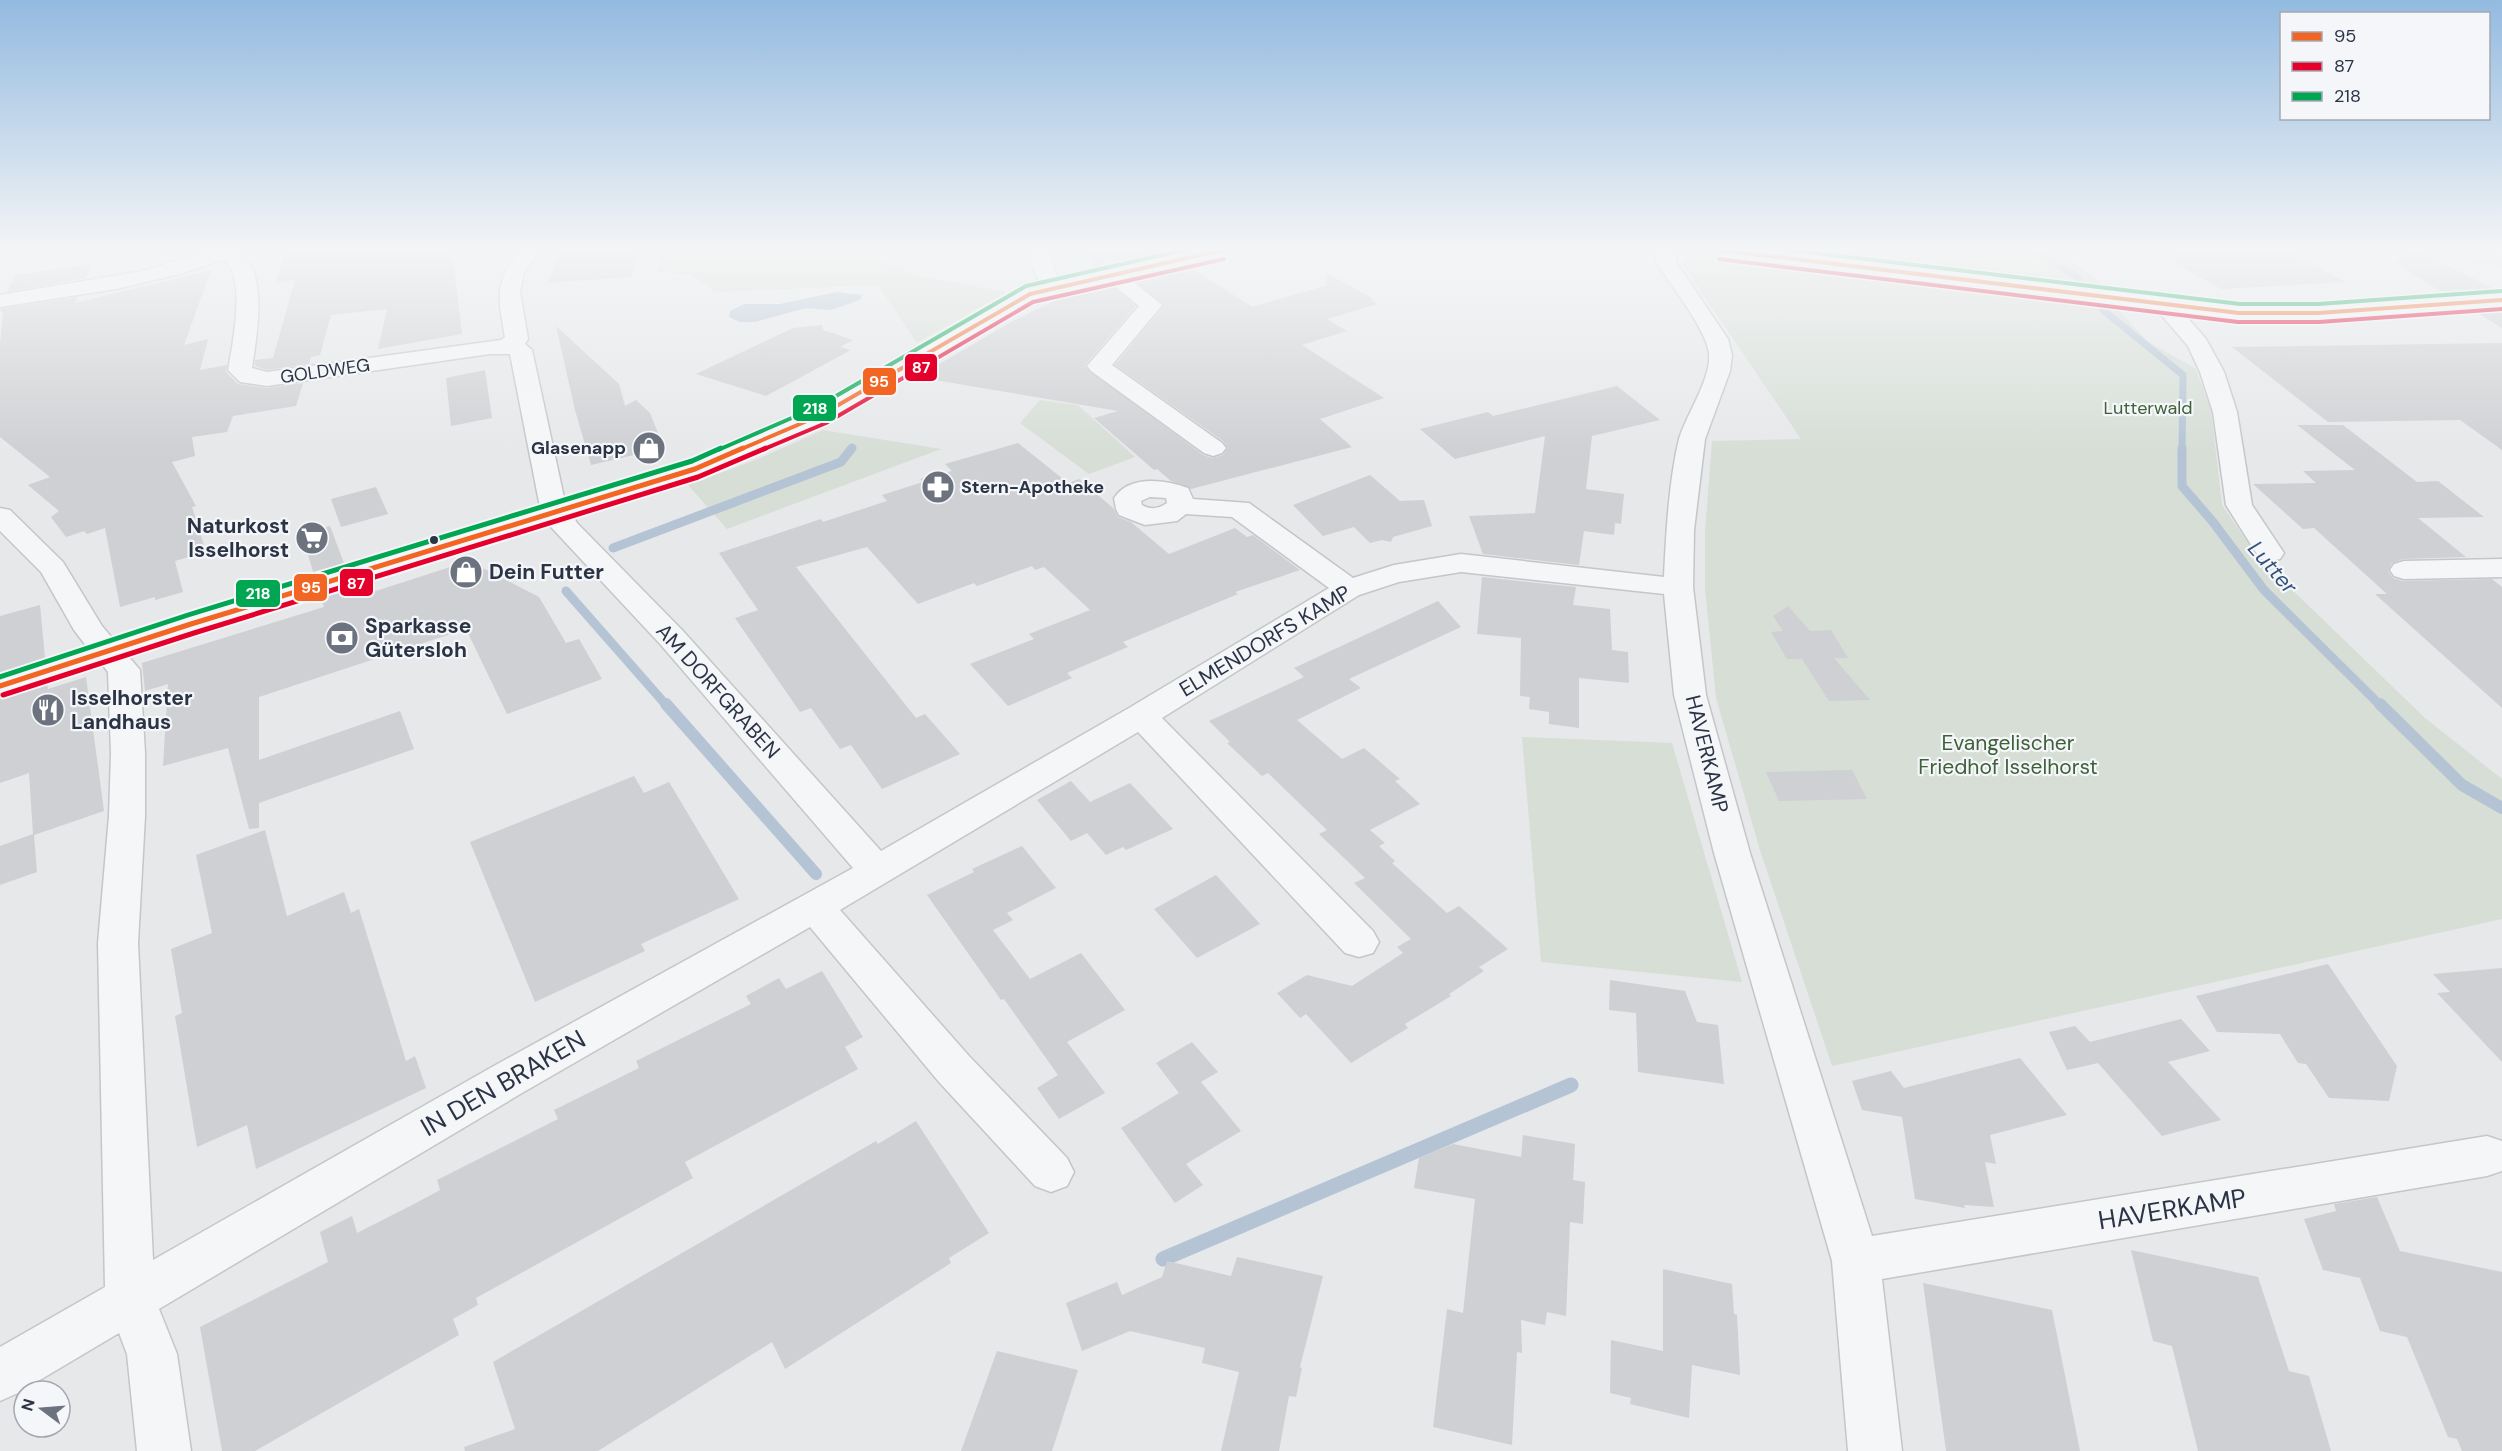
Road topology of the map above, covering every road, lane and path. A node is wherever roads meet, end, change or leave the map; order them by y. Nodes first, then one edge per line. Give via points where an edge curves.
1 (246, 318) edge
2 (513, 318) edge
3 (988, 318) edge
4 (1139, 318) edge
5 (1703, 318) edge
6 (2175, 318) edge
7 (507, 346) junction
8 (1213, 448) dead end
9 (1181, 506) dead end
10 (557, 513) junction
11 (0, 516) edge
12 (2271, 553) dead end
13 (2502, 568) edge
14 (2404, 570) dead end
15 (1678, 587) junction
16 (1349, 589) junction
17 (107, 651) junction
18 (0, 686) edge
19 (1141, 716) junction
20 (877, 871) junction
21 (814, 906) junction
22 (1359, 942) dead end
23 (2487, 1156) dead end
24 (1051, 1172) dead end
25 (1856, 1262) junction
26 (130, 1299) junction
27 (0, 1375) edge
28 (164, 1451) edge
29 (1875, 1451) edge

1 - 7 street, GOLDWEG via 240,370 248,377 267,379
2 - 7 street via 517,339
3 - 10 street via 837,406 753,446 695,469
4 - 8 street via 1099,366
5 - 15 street, HAVERKAMP via 1717,339 1721,355 1692,439 1680,530
6 - 12 street via 2198,344 2212,372 2225,412 2239,506
7 - 10 street via 521,350
9 - 16 street via 1239,509
10 - 17 street
10 - 20 street, AM DORFGRABEN via 565,527 672,638
11 - 17 street via 53,568 89,630
13 - 14 street
15 - 16 street, ELMENDORFS KAMP via 1461,563 1394,574
15 - 25 street, HAVERKAMP via 1690,695 1732,853
16 - 19 street, ELMENDORFS KAMP
17 - 18 street
17 - 26 street via 124,670 128,753 118,943
19 - 20 street, ELMENDORFS KAMP
19 - 22 street
20 - 21 street, IN DEN BRAKEN
21 - 24 street via 954,1069
21 - 26 street, IN DEN BRAKEN
23 - 25 street, HAVERKAMP
25 - 29 street, HAVERKAMP
26 - 27 street, IN DEN BRAKEN
26 - 28 street via 152,1354

